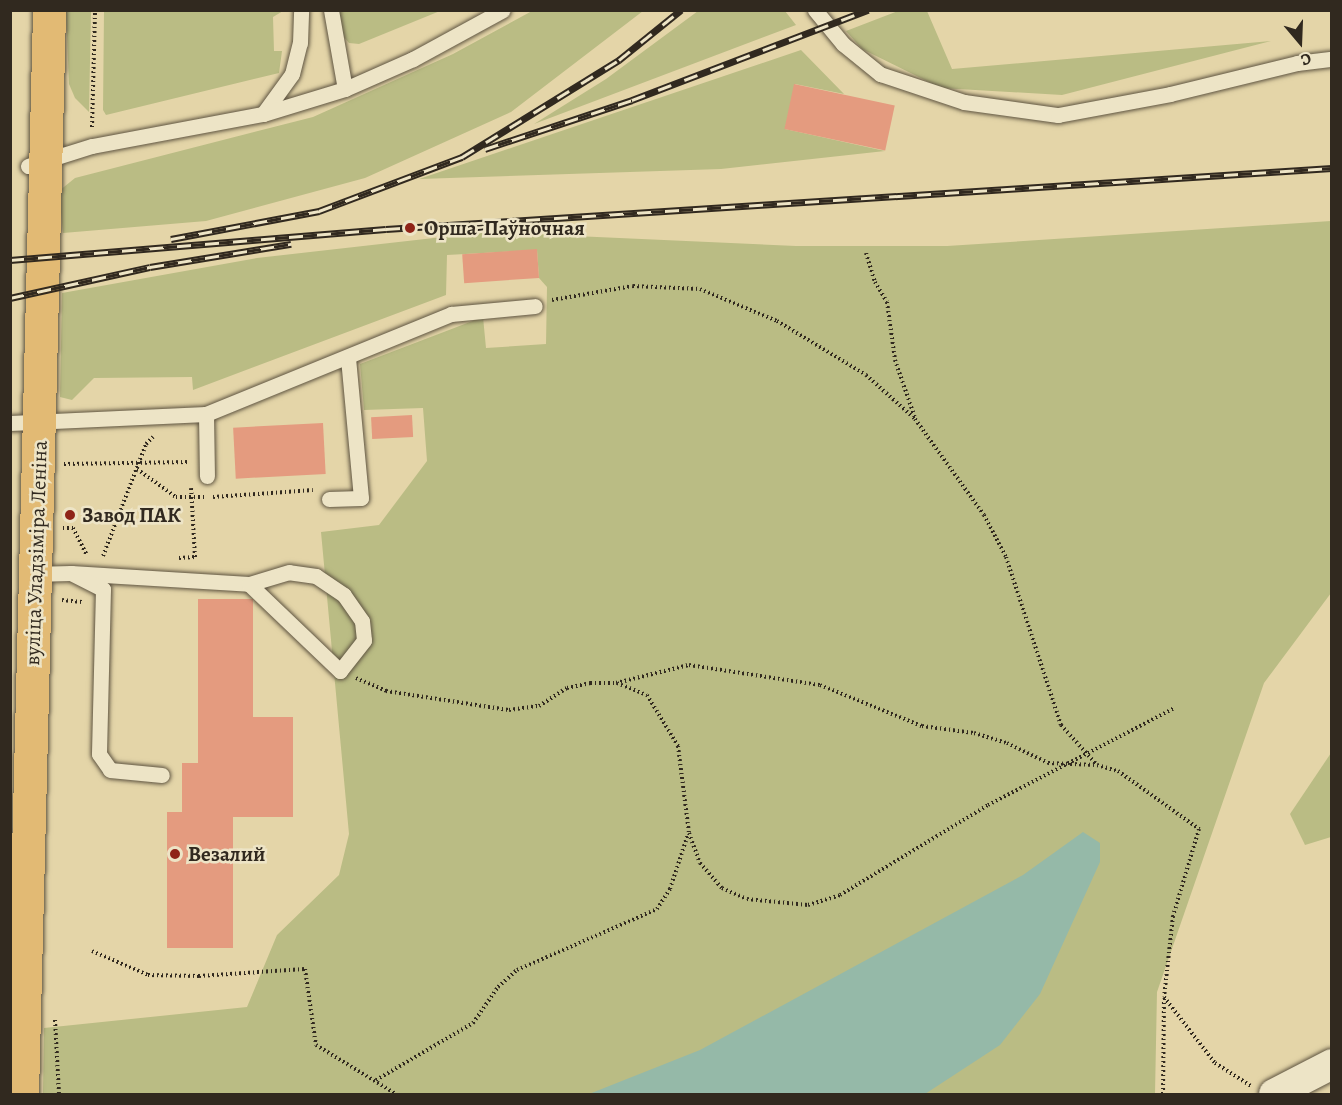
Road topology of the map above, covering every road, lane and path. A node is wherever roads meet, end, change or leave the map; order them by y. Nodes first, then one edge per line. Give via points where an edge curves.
1 (30, 10) edge
2 (49, 10) edge
3 (95, 10) edge
4 (301, 10) edge
5 (332, 10) edge
6 (503, 10) edge
7 (815, 10) edge
8 (1332, 59) edge
9 (345, 89) junction
10 (263, 114) junction
11 (92, 146) junction
12 (37, 164) junction
13 (866, 253) dead end
14 (535, 306) joint
15 (348, 358) junction
16 (206, 414) junction
17 (915, 419) junction
18 (24, 421) edge
19 (159, 430) dead end
20 (63, 453) dead end
21 (189, 453) dead end
22 (140, 462) junction
23 (189, 462) junction
24 (63, 464) junction
25 (137, 469) junction
26 (63, 470) dead end
27 (190, 473) dead end
28 (207, 476) dead end
29 (191, 485) dead end
30 (324, 495) joint
31 (192, 497) junction
32 (63, 522) dead end
33 (62, 528) junction
34 (172, 558) dead end
35 (90, 560) dead end
36 (113, 560) dead end
37 (47, 574) junction
38 (249, 584) junction
39 (340, 670) junction
40 (616, 683) junction
41 (1174, 708) dead end
42 (1088, 753) junction
43 (1067, 765) junction
44 (1097, 765) junction
45 (162, 775) dead end
46 (10, 828) edge
47 (689, 833) junction
48 (92, 951) dead end
49 (1164, 997) junction
50 (1332, 1064) edge
51 (376, 1080) junction
52 (1264, 1091) edge
53 (22, 1095) edge
54 (396, 1095) edge
55 (1163, 1095) edge

1 - 12 main road, вуліца Уладзіміра Леніна
2 - 12 main road, вуліца Уладзіміра Леніна
3 - 11 path
4 - 10 lane via 300,43 292,74
5 - 9 lane
6 - 9 lane via 414,59
7 - 8 lane via 843,44 880,74 964,102 1058,115
9 - 10 lane
10 - 11 lane
11 - 12 lane
12 - 18 main road, вуліца Уладзіміра Леніна
13 - 17 path via 875,282 887,302 895,360
14 - 15 lane via 451,314
14 - 17 path via 567,294 633,286 700,289 777,321 866,375
15 - 16 lane
15 - 30 lane via 361,498
16 - 18 lane
16 - 28 lane
17 - 42 path via 984,515 1021,597 1040,668 1061,725
18 - 37 main road, вуліца Уладзіміра Леніна
19 - 22 path via 146,444
20 - 24 path
21 - 23 path
22 - 23 path
22 - 24 path
22 - 25 path
23 - 27 path
24 - 26 path
25 - 31 path via 176,497
25 - 36 path via 102,560
29 - 31 path
30 - 31 path
31 - 34 path via 195,557
32 - 33 path
33 - 35 path via 73,528
33 - 37 path
37 - 38 lane
37 - 45 lane via 104,589 99,754 111,770
37 - 46 main road, вуліца Уладзіміра Леніна
37 - 53 main road, вуліца Уладзіміра Леніна
38 - 39 lane
38 - 39 lane via 289,572 316,576 344,595 362,621 364,640
39 - 40 path via 386,691 509,710 539,706 567,688
40 - 43 path via 689,665 820,685 922,726 974,732 1048,763
40 - 47 path via 647,695 678,746
41 - 42 path
42 - 43 path
42 - 44 path
43 - 44 path
43 - 47 path via 988,805 840,895 808,905 747,899 722,888 700,863
44 - 49 path via 1118,771 1199,829 1173,916
47 - 51 path via 670,889 657,909 517,970 498,987 473,1023
48 - 51 path via 148,975 304,969 316,1045
49 - 52 path via 1215,1063
49 - 55 path
50 - 52 street
51 - 54 path

